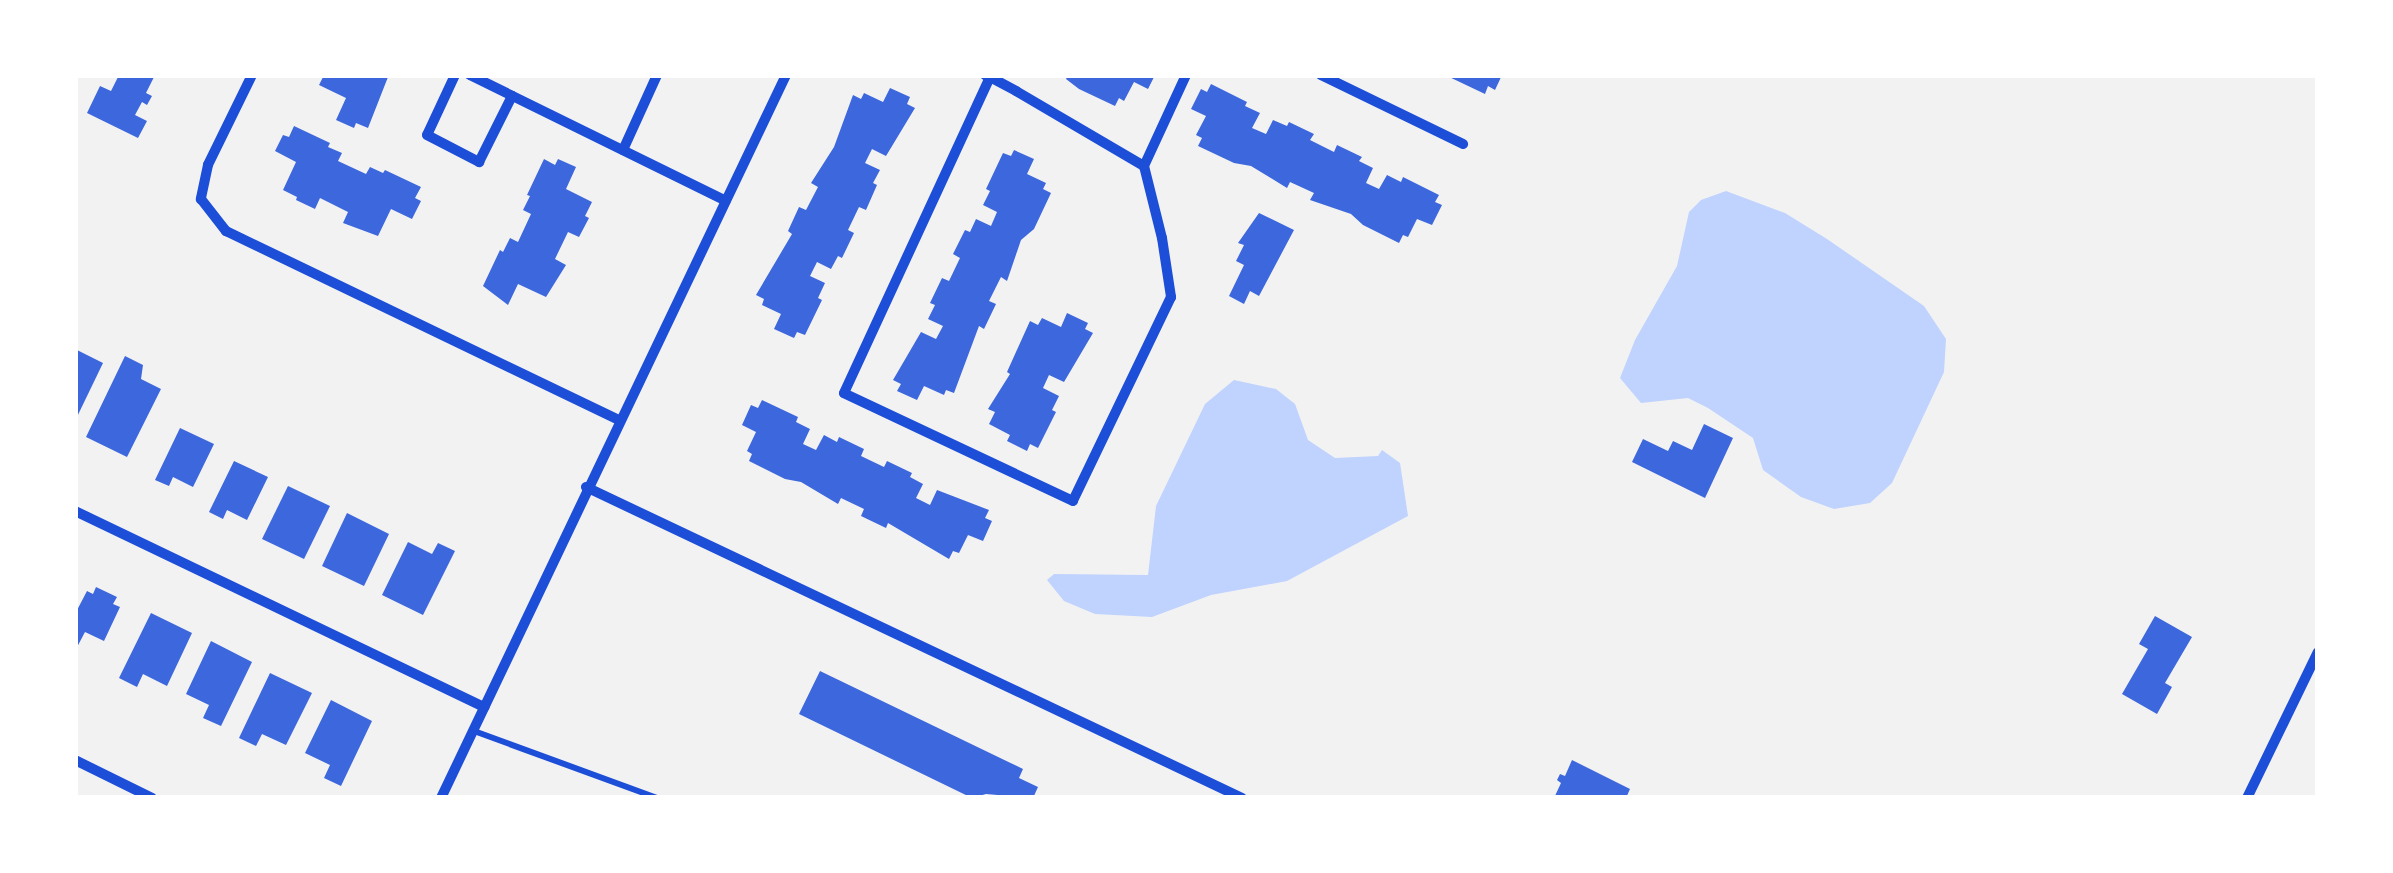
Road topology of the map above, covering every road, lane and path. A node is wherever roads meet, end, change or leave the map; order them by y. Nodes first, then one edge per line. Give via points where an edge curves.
1 (252, 75) edge
2 (455, 75) edge
3 (470, 75) edge
4 (657, 75) edge
5 (786, 75) edge
6 (1186, 75) edge
7 (1321, 75) edge
8 (987, 76) edge
9 (512, 96) junction
10 (1462, 144) dead end
11 (623, 150) junction
12 (1144, 166) junction
13 (726, 201) junction
14 (618, 420) junction
15 (586, 487) junction
16 (75, 511) edge
17 (2318, 652) edge
18 (485, 707) junction
19 (474, 731) junction
20 (75, 760) edge
21 (152, 798) edge
22 (441, 798) edge
23 (658, 798) edge
24 (1242, 798) edge
25 (2247, 798) edge

1 - 14 street via 208,165 200,199 226,231
2 - 9 street via 427,135 479,162
3 - 9 street
4 - 11 street
5 - 13 street
6 - 12 street
7 - 10 street
8 - 12 street
8 - 12 street via 844,393 1073,501 1171,296
9 - 11 street
11 - 13 street
13 - 14 street
14 - 15 street
15 - 18 street
15 - 24 street
16 - 18 street
17 - 25 street
18 - 19 street
19 - 22 street
19 - 23 lane
20 - 21 street

